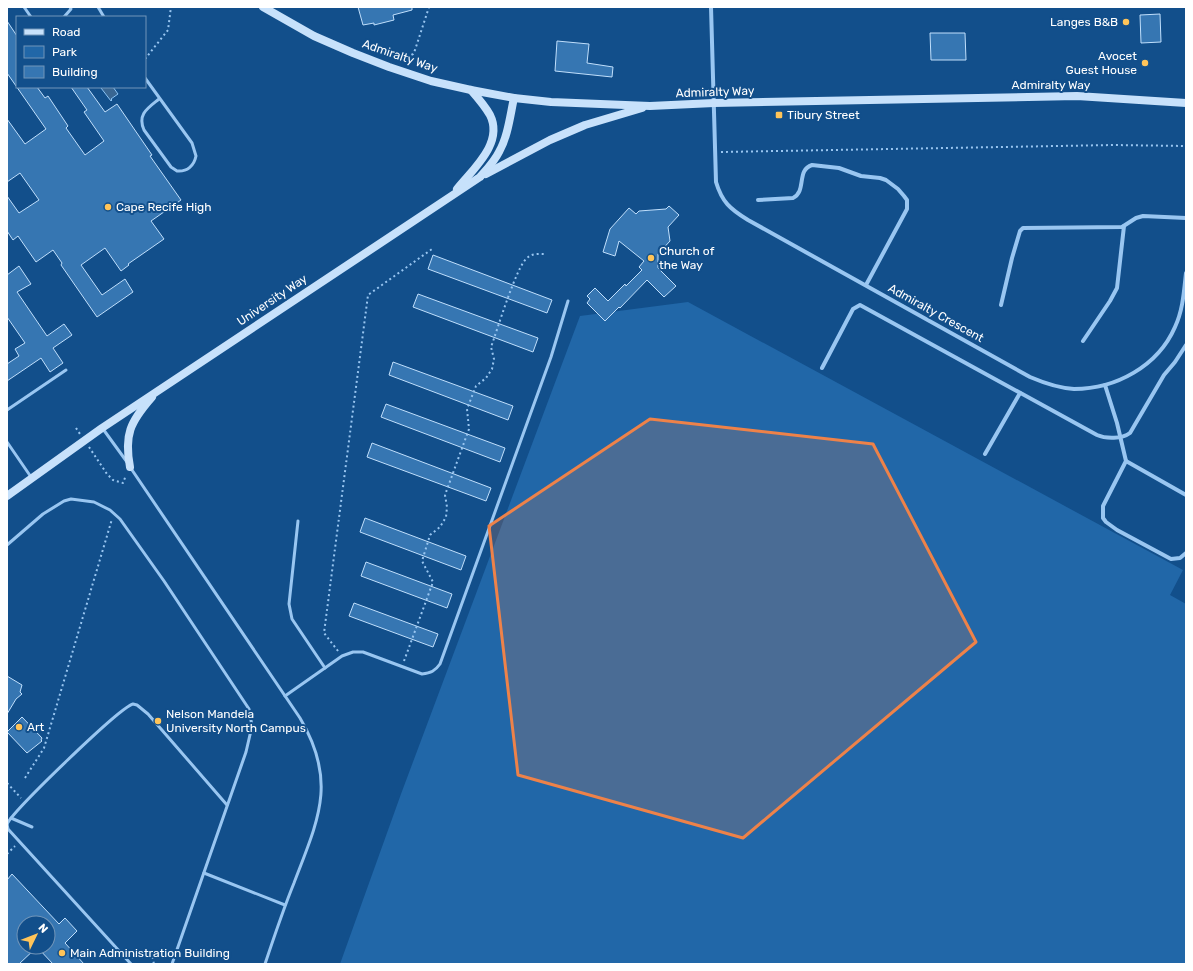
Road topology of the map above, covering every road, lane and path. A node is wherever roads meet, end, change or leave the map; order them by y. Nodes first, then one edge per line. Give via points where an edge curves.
1 (24, 7) edge
2 (98, 7) edge
3 (171, 7) edge
4 (263, 7) edge
5 (429, 7) edge
6 (711, 7) edge
7 (71, 8) edge
8 (30, 16) edge
9 (65, 16) edge
10 (103, 16) edge
11 (413, 54) dead end
12 (146, 58) edge
13 (146, 80) edge
14 (471, 90) junction
15 (514, 98) junction
16 (159, 99) junction
17 (714, 103) junction
18 (1186, 103) edge
19 (650, 106) junction
20 (1186, 146) edge
21 (714, 152) junction
22 (480, 177) junction
23 (451, 195) junction
24 (758, 200) dead end
25 (1186, 218) edge
26 (1124, 226) junction
27 (432, 249) dead end
28 (545, 254) dead end
29 (1186, 273) edge
30 (866, 285) junction
31 (568, 301) dead end
32 (1001, 305) dead end
33 (1083, 341) dead end
34 (1186, 345) edge
35 (822, 368) dead end
36 (66, 370) dead end
37 (1105, 385) junction
38 (160, 390) junction
39 (1020, 393) junction
40 (7, 410) edge
41 (76, 428) dead end
42 (102, 428) junction
43 (1119, 436) junction
44 (84, 441) junction
45 (7, 442) edge
46 (985, 454) dead end
47 (1126, 461) junction
48 (130, 467) junction
49 (32, 479) junction
50 (1186, 495) edge
51 (7, 496) edge
52 (114, 512) junction
53 (298, 521) dead end
54 (7, 545) edge
55 (1186, 553) edge
56 (342, 656) junction
57 (402, 667) junction
58 (325, 668) junction
59 (285, 696) junction
60 (25, 778) dead end
61 (7, 783) edge
62 (25, 803) junction
63 (227, 805) junction
64 (11, 818) junction
65 (7, 824) edge
66 (32, 828) dead end
67 (20, 842) junction
68 (7, 854) edge
69 (204, 873) junction
70 (285, 906) junction
71 (151, 952) dead end
72 (131, 964) edge
73 (154, 964) edge
74 (172, 964) edge
75 (265, 964) edge

1 - 8 lane
2 - 10 lane
3 - 12 path via 168,30
4 - 14 main road, Admiralty Way via 295,26 353,53 405,73
5 - 11 path
6 - 17 street
7 - 9 lane
13 - 16 lane
14 - 15 main road, Admiralty Way
14 - 23 main road via 490,114 493,138 486,152
15 - 19 main road, Admiralty Way
15 - 22 main road, University Way via 502,147
16 - 16 lane via 195,150 195,160 186,170 177,171 171,167 142,126 144,113
17 - 18 main road, Admiralty Way via 1077,96
17 - 19 main road, Admiralty Way
17 - 21 street, Admiralty Crescent
19 - 22 main road via 585,125 550,140
20 - 21 path
21 - 30 street, Admiralty Crescent via 716,182 720,194 732,209
22 - 23 main road, University Way
23 - 38 main road, University Way
24 - 30 street via 798,196 802,172 812,165 839,168 861,176 880,178 898,189 907,200 907,209
25 - 26 street via 1142,216
26 - 32 street via 1023,228 1012,258
26 - 33 street via 1117,288
27 - 56 path via 368,295 324,633
28 - 57 path via 535,254 527,258 522,265 491,347 494,359 492,369 476,386 469,405 469,429 445,495 446,517 440,527 430,535 422,561 433,582
29 - 37 street, Admiralty Crescent via 1179,317 1165,345 1153,359 1136,372
30 - 37 street, Admiralty Crescent via 1030,377 1073,389
31 - 57 lane via 551,357 440,664 436,670 422,674
34 - 43 street via 1164,375 1130,433
35 - 39 street via 853,309 860,304
36 - 40 lane
37 - 43 street
38 - 42 main road, University Way
38 - 48 main road via 141,411 130,429 127,449
39 - 43 street via 1096,435 1105,438
39 - 46 street
41 - 44 path
42 - 44 main road, University Way
42 - 48 lane
43 - 47 street
44 - 48 path via 106,474 113,480 123,483
44 - 49 main road, University Way
45 - 49 lane
47 - 50 street
47 - 55 street via 1102,506 1106,522 1171,559 1180,558
48 - 59 lane
49 - 51 main road, University Way
52 - 54 lane via 94,502 71,499 64,501 43,514
52 - 60 path via 44,748
52 - 63 lane via 164,581 249,709 252,726 250,739
53 - 58 lane via 290,611 292,619
56 - 57 lane via 363,652
56 - 58 lane
58 - 59 lane
59 - 70 lane via 308,731 316,750 322,790 318,818
61 - 62 path
62 - 63 lane via 103,728 130,704 134,704 148,714
62 - 64 lane
63 - 69 lane
64 - 65 lane
64 - 66 lane
65 - 67 lane via 8,829
67 - 68 path
67 - 72 lane
69 - 70 lane
69 - 74 lane
70 - 75 lane
71 - 73 path

